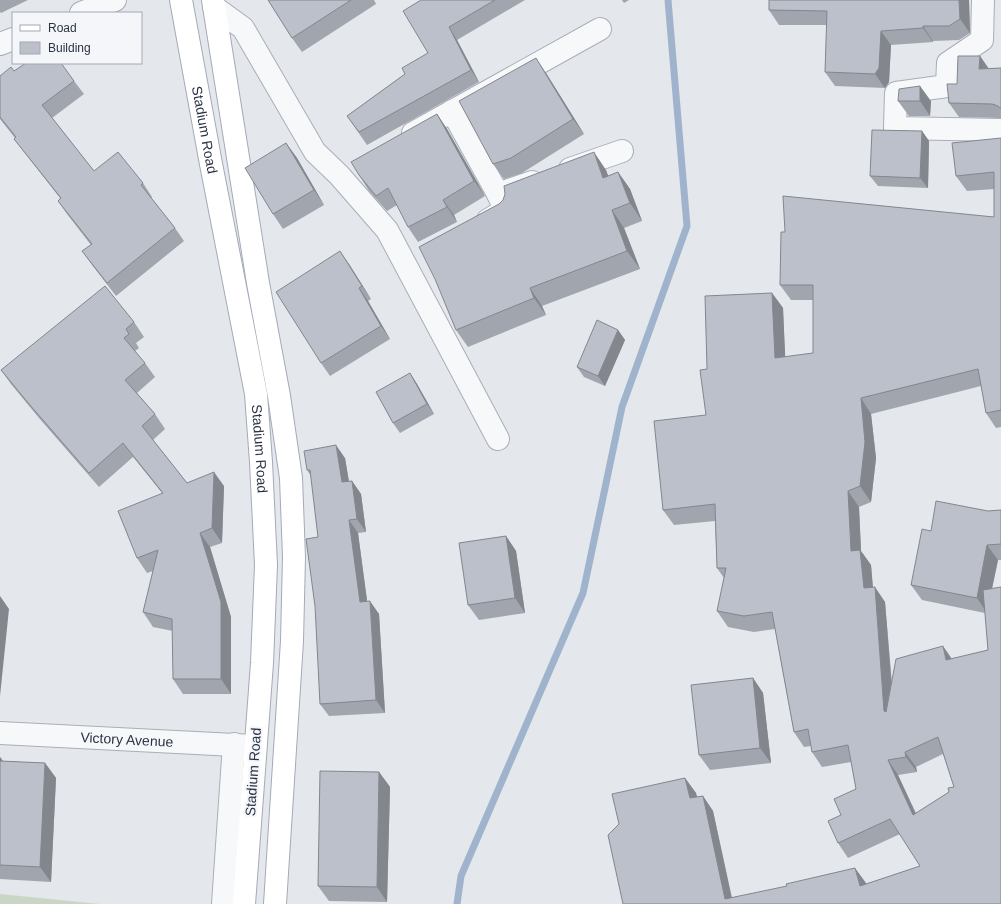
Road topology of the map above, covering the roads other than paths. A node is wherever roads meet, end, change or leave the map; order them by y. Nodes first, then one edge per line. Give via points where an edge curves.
1 (115, 0) edge
2 (181, 0) edge
3 (983, 0) edge
4 (214, 3) edge
5 (84, 12) edge
6 (600, 29) dead end
7 (12, 39) edge
8 (0, 44) edge
9 (452, 111) junction
10 (1001, 130) edge
11 (399, 141) edge
12 (622, 151) dead end
13 (359, 164) edge
14 (339, 175) junction
15 (498, 194) junction
16 (471, 228) edge
17 (425, 253) edge
18 (405, 264) junction
19 (498, 439) dead end
20 (0, 733) edge
21 (244, 745) junction
22 (223, 904) edge
23 (244, 904) edge
24 (275, 904) edge

1 - 5 street
2 - 21 main road, Stadium Road via 256,394 266,565 262,663
3 - 10 street via 982,40 948,63 947,86 896,93 895,128
4 - 14 street via 243,28 315,152
4 - 24 main road, Stadium Road via 291,478 294,557 292,641
6 - 9 street
7 - 8 street
9 - 11 street
9 - 15 street
12 - 15 street
13 - 14 street
14 - 18 street via 387,230
15 - 16 street via 505,210
17 - 18 street
18 - 19 street
20 - 21 street, Victory Avenue
21 - 22 street
21 - 23 main road, Stadium Road

